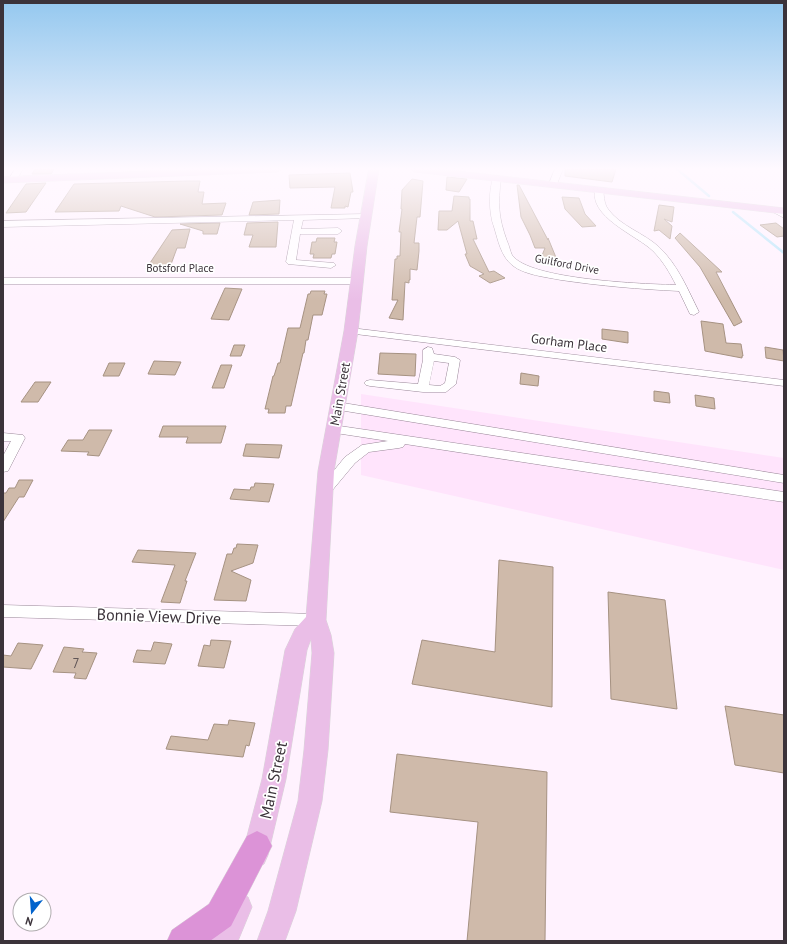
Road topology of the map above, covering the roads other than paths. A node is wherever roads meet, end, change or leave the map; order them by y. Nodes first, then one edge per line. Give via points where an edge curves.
1 (366, 213) edge
2 (495, 213) edge
3 (608, 213) edge
4 (365, 216) junction
5 (299, 217) junction
6 (3, 224) edge
7 (338, 231) dead end
8 (297, 232) junction
9 (331, 265) dead end
10 (3, 281) edge
11 (357, 281) junction
12 (682, 288) junction
13 (694, 312) dead end
14 (351, 331) junction
15 (425, 340) junction
16 (430, 357) junction
17 (370, 383) dead end
18 (784, 383) edge
19 (423, 389) junction
20 (337, 406) junction
21 (333, 429) junction
22 (3, 437) edge
23 (422, 442) junction
24 (702, 465) junction
25 (3, 468) edge
26 (784, 476) edge
27 (784, 479) edge
28 (325, 490) junction
29 (781, 496) edge
30 (3, 611) edge
31 (316, 620) junction
32 (257, 846) junction
33 (183, 941) edge
34 (224, 941) edge
35 (271, 941) edge

1 - 4 main road, Main Street
2 - 12 street, Guilford Drive via 508,256 516,264 533,271 606,284
3 - 12 street via 655,248 673,270
4 - 5 street
4 - 11 main road, Main Street
5 - 6 street
5 - 8 street
7 - 8 street
8 - 9 street via 291,262
10 - 11 street, Botsford Place
11 - 14 main road, Main Street
12 - 13 street
14 - 15 street, Gorham Place
14 - 20 main road, Main Street
15 - 16 street
15 - 18 street, Gorham Place
16 - 19 street
16 - 19 street via 455,360 450,384 442,390
17 - 19 street
20 - 21 main road, Main Street
20 - 24 street
21 - 23 street
21 - 28 main road, Main Street
22 - 25 street via 19,438
23 - 28 street via 366,448 350,460
23 - 29 street
24 - 26 street
24 - 27 street
28 - 31 main road, Main Street
30 - 31 street, Bonnie View Drive
31 - 32 main road, Main Street via 302,635 296,650 278,767
31 - 35 main road, Main Street via 323,652 310,800 282,911
32 - 33 highway via 220,915
32 - 34 main road, Main Street via 240,902

